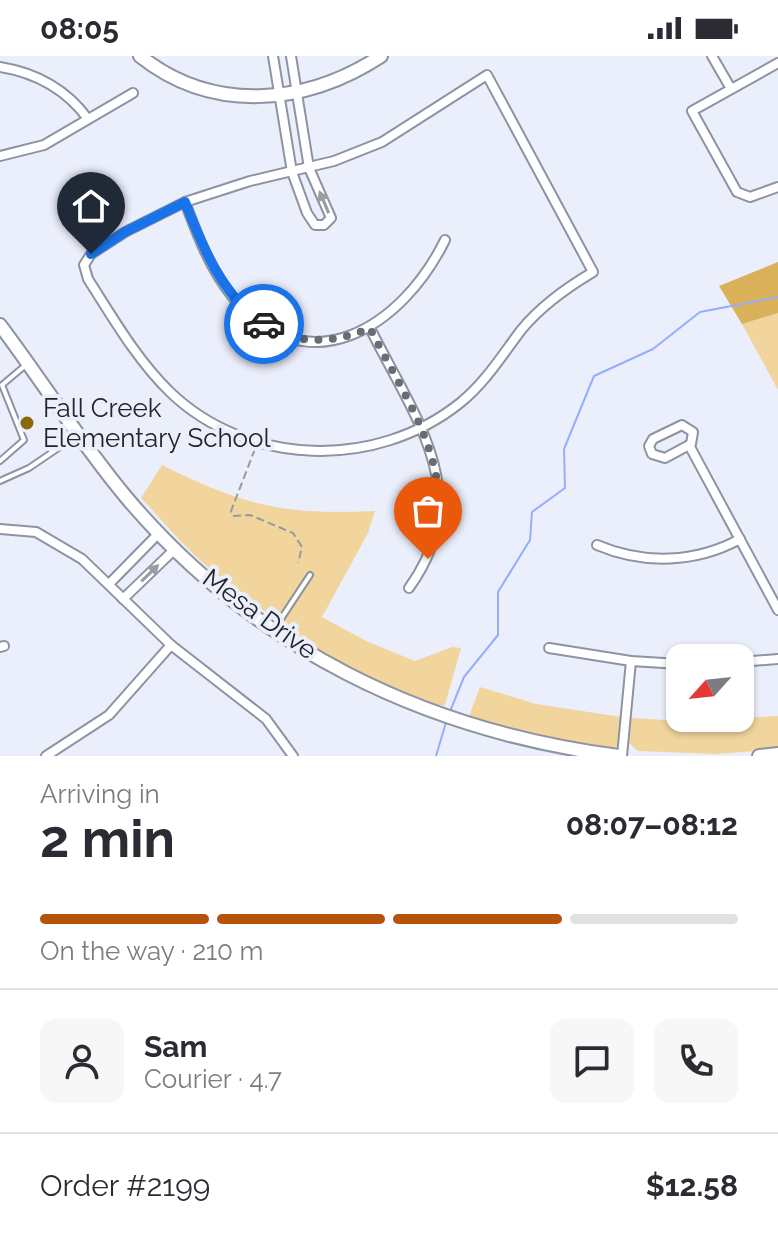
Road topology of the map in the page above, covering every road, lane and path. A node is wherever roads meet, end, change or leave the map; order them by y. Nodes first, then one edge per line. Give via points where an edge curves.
1 (140, 56) edge
2 (273, 56) edge
3 (291, 56) edge
4 (381, 56) edge
5 (712, 56) edge
6 (778, 63) edge
7 (0, 67) edge
8 (730, 87) junction
9 (133, 93) dead end
10 (297, 94) junction
11 (280, 96) junction
12 (88, 119) junction
13 (0, 156) edge
14 (309, 168) junction
15 (292, 172) junction
16 (778, 187) edge
17 (185, 202) junction
18 (445, 240) dead end
19 (0, 325) edge
20 (370, 328) junction
21 (29, 363) junction
22 (419, 428) junction
23 (78, 435) junction
24 (258, 443) junction
25 (689, 445) junction
26 (0, 461) edge
27 (0, 481) edge
28 (0, 529) edge
29 (160, 532) junction
30 (740, 539) junction
31 (597, 545) dead end
32 (176, 548) junction
33 (298, 563) dead end
34 (310, 575) dead end
35 (109, 584) junction
36 (409, 588) dead end
37 (123, 599) junction
38 (778, 610) edge
39 (274, 630) junction
40 (171, 645) junction
41 (549, 648) dead end
42 (778, 659) edge
43 (631, 661) junction
44 (754, 661) edge
45 (666, 663) edge
46 (46, 756) edge
47 (293, 756) edge
48 (621, 756) edge

1 - 11 street via 184,83 210,91
2 - 11 street
3 - 10 street
4 - 10 street via 350,75
5 - 8 street
6 - 8 street
7 - 12 street via 54,85
8 - 16 street via 692,111 732,186 743,196
9 - 12 street
10 - 11 street
10 - 14 street
11 - 15 street
12 - 13 street via 44,145
14 - 15 street
15 -> 14 street via 307,213 315,225 324,225 331,218
14 - 22 street via 382,142 487,75 593,272 544,306 471,393
15 - 17 street
17 - 20 street via 215,269 250,315 294,338 317,341
17 - 24 street via 91,254 84,265 88,279 155,377 202,417
18 - 20 street via 407,299
19 - 21 street, Mesa Drive
20 - 22 street
21 - 23 street, Mesa Drive
21 - 26 lane via 2,385 24,440
22 - 24 street via 351,449 306,451
22 - 36 street via 438,474 441,510 428,559
23 - 27 lane
23 - 29 street, Mesa Drive
24 - 33 path via 231,511 233,516 250,515 293,533 302,547
25 - 25 street via 693,432 682,425 653,439 649,449 660,459
25 - 30 street
28 - 35 street via 52,539
29 - 32 street, Mesa Drive
29 - 35 street
30 - 31 street via 685,559
30 - 38 street
37 -> 32 street
32 - 39 street, Mesa Drive
34 - 39 lane
35 - 37 street
37 - 40 street
39 - 48 street, Mesa Drive via 401,702 554,747
40 - 46 street via 109,715
40 - 47 street via 266,719
41 - 43 street
42 - 44 street
43 - 45 street
43 - 48 street

